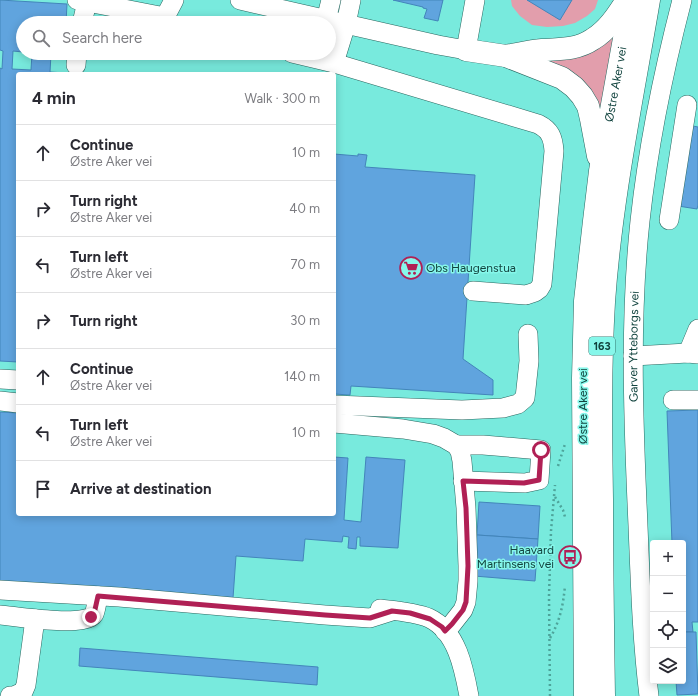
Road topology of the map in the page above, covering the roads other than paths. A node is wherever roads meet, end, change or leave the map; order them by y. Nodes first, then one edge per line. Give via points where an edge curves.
1 (174, 0) edge
2 (240, 0) edge
3 (331, 0) edge
4 (351, 0) edge
5 (475, 0) edge
6 (627, 0) edge
7 (631, 0) edge
8 (649, 0) edge
9 (682, 0) edge
10 (82, 1) edge
11 (82, 16) edge
12 (160, 16) edge
13 (166, 16) edge
14 (309, 16) edge
15 (327, 16) edge
16 (336, 22) edge
17 (346, 24) junction
18 (466, 50) junction
19 (336, 56) edge
20 (506, 56) junction
21 (321, 60) edge
22 (335, 60) edge
23 (334, 63) junction
24 (658, 101) junction
25 (692, 106) edge
26 (600, 171) junction
27 (668, 220) dead end
28 (473, 291) dead end
29 (698, 329) edge
30 (528, 334) dead end
31 (693, 354) edge
32 (633, 356) junction
33 (0, 378) edge
34 (16, 380) edge
35 (673, 400) dead end
36 (698, 400) edge
37 (0, 401) edge
38 (16, 403) edge
39 (336, 405) edge
40 (336, 423) edge
41 (456, 445) junction
42 (463, 481) junction
43 (0, 590) edge
44 (98, 596) junction
45 (0, 614) edge
46 (35, 619) junction
47 (445, 631) junction
48 (10, 696) edge
49 (469, 696) edge
50 (585, 696) edge
51 (604, 696) edge
52 (650, 696) edge

1 - 13 street
2 - 14 street
3 - 15 street
4 - 17 street
5 - 18 street
6 - 20 highway via 605,30 584,44 572,48
7 - 26 highway, Østre Aker vei / 163
8 - 51 highway, Østre Aker vei / 163 via 618,180 604,302 601,443
9 - 24 street, Garver Ytteborgs vei
10 - 11 street
10 - 12 street
16 - 17 street
17 - 18 street
17 - 19 street
18 - 20 highway
20 - 26 highway via 562,78 582,96 588,106
21 - 23 street
22 - 23 street
23 - 28 street via 538,124 549,132 554,151 542,284 535,292 526,295
24 - 25 street
24 - 32 street, Garver Ytteborgs vei via 640,222
25 - 27 street
26 - 50 highway, Østre Aker vei / 163 via 585,301 583,344
29 - 31 street
30 - 39 street via 529,361 525,398 518,404 503,408 462,410
31 - 32 street
32 - 52 street, Garver Ytteborgs vei via 642,618
33 - 34 street
35 - 36 street
37 - 38 street
40 - 41 street via 433,434
41 - 42 street via 462,461
41 - 42 street via 541,450 539,480 524,483
42 - 47 street via 468,566 466,602 463,610
43 - 44 street
44 - 46 street via 94,614 83,620
44 - 47 street via 286,612 304,601 327,603 410,613 430,619
45 - 46 street
46 - 48 street via 26,685 23,692
47 - 49 street via 459,656

